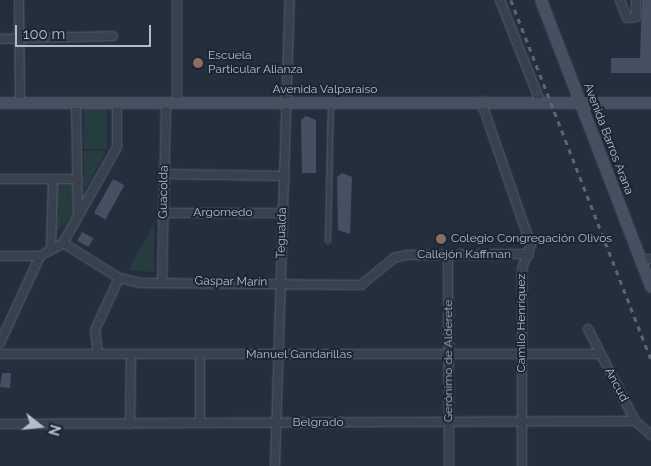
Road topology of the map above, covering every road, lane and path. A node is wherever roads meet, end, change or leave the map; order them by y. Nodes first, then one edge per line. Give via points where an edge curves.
1 (19, 0) edge
2 (176, 0) edge
3 (290, 0) edge
4 (500, 0) edge
5 (541, 0) edge
6 (620, 0) edge
7 (636, 0) edge
8 (113, 36) dead end
9 (20, 38) junction
10 (0, 39) edge
11 (482, 101) junction
12 (540, 101) junction
13 (177, 102) junction
14 (288, 102) junction
15 (331, 102) junction
16 (0, 103) edge
17 (20, 103) junction
18 (76, 103) junction
19 (117, 103) junction
20 (166, 103) junction
21 (581, 103) junction
22 (651, 103) edge
23 (164, 174) junction
24 (285, 176) junction
25 (0, 179) edge
26 (53, 179) junction
27 (78, 179) junction
28 (163, 213) junction
29 (283, 214) junction
30 (78, 218) junction
31 (328, 241) dead end
32 (63, 243) junction
33 (51, 250) junction
34 (529, 254) junction
35 (0, 256) edge
36 (40, 256) junction
37 (448, 256) junction
38 (399, 257) joint
39 (646, 259) edge
40 (120, 278) junction
41 (162, 282) junction
42 (280, 284) junction
43 (651, 287) edge
44 (588, 329) dead end
45 (0, 343) edge
46 (0, 354) edge
47 (98, 354) junction
48 (131, 354) junction
49 (200, 354) junction
50 (277, 354) junction
51 (599, 354) junction
52 (449, 355) junction
53 (522, 355) junction
54 (449, 422) junction
55 (522, 422) junction
56 (635, 422) junction
57 (200, 423) junction
58 (275, 423) junction
59 (0, 424) edge
60 (130, 424) junction
61 (651, 435) edge
62 (275, 466) edge
63 (449, 466) edge
64 (522, 466) edge

1 - 9 street
2 - 13 street
3 - 14 street, Tegualda
4 - 12 street
5 - 21 main road, Avenida Barros Arana
6 - 7 street via 627,18 636,17
8 - 9 street
9 - 10 street
9 - 17 street
11 - 12 main road, Avenida Valparaíso
11 - 15 main road, Avenida Valparaíso
11 - 34 street, Camilo Henríquez via 529,236
12 - 21 main road, Avenida Valparaíso
13 - 14 main road, Avenida Valparaíso
13 - 20 main road, Avenida Valparaíso
14 - 15 main road, Avenida Valparaíso
14 - 24 street, Tegualda
15 - 31 lane
16 - 17 main road, Avenida Valparaíso
17 - 18 main road, Avenida Valparaíso
18 - 19 main road, Avenida Valparaíso
18 - 27 street
19 - 20 main road, Avenida Valparaíso
19 - 30 street via 117,147
20 - 23 street, Guacolda
21 - 22 main road, Avenida Valparaíso
21 - 39 main road, Avenida Barros Arana
23 - 24 street
23 - 28 street, Guacolda
24 - 29 street, Tegualda
25 - 26 street
26 - 27 street
26 - 33 street
27 - 30 street
28 - 29 street, Argomedo
28 - 41 street, Guacolda
29 - 42 street, Tegualda
30 - 32 street
32 - 33 street
32 - 40 street, Gaspar Marín
33 - 36 street
34 - 37 street, Callejón Kaffman
34 - 53 street, Camilo Henríquez via 522,268
35 - 36 street
36 - 45 street
37 - 38 street, Callejón Kaffman
37 - 52 street, Gerónimo de Alderete
38 - 42 street, Gaspar Marín via 361,285
39 - 43 main road, Avenida Barros Arana
40 - 41 street, Gaspar Marín
40 - 47 street via 94,330
41 - 42 street, Gaspar Marín
42 - 50 street, Tegualda
44 - 51 street, Ancud
46 - 47 street, Manuel Gandarillas
47 - 48 street, Manuel Gandarillas
48 - 49 street, Manuel Gandarillas
48 - 60 street
49 - 50 street, Manuel Gandarillas
49 - 57 street
50 - 52 street, Manuel Gandarillas
50 - 58 street, Tegualda
51 - 53 street, Manuel Gandarillas
51 - 56 street, Ancud
52 - 53 street, Manuel Gandarillas
52 - 54 street, Gerónimo de Alderete
53 - 55 street, Camilo Henríquez
54 - 55 street, Belgrado
54 - 58 street, Belgrado
54 - 63 street, Gerónimo de Alderete
55 - 56 street, Belgrado
55 - 64 street, Camilo Henríquez
56 - 61 street, Ancud
57 - 58 street, Belgrado
57 - 60 street, Belgrado
58 - 62 street, Tegualda
59 - 60 street, Belgrado

